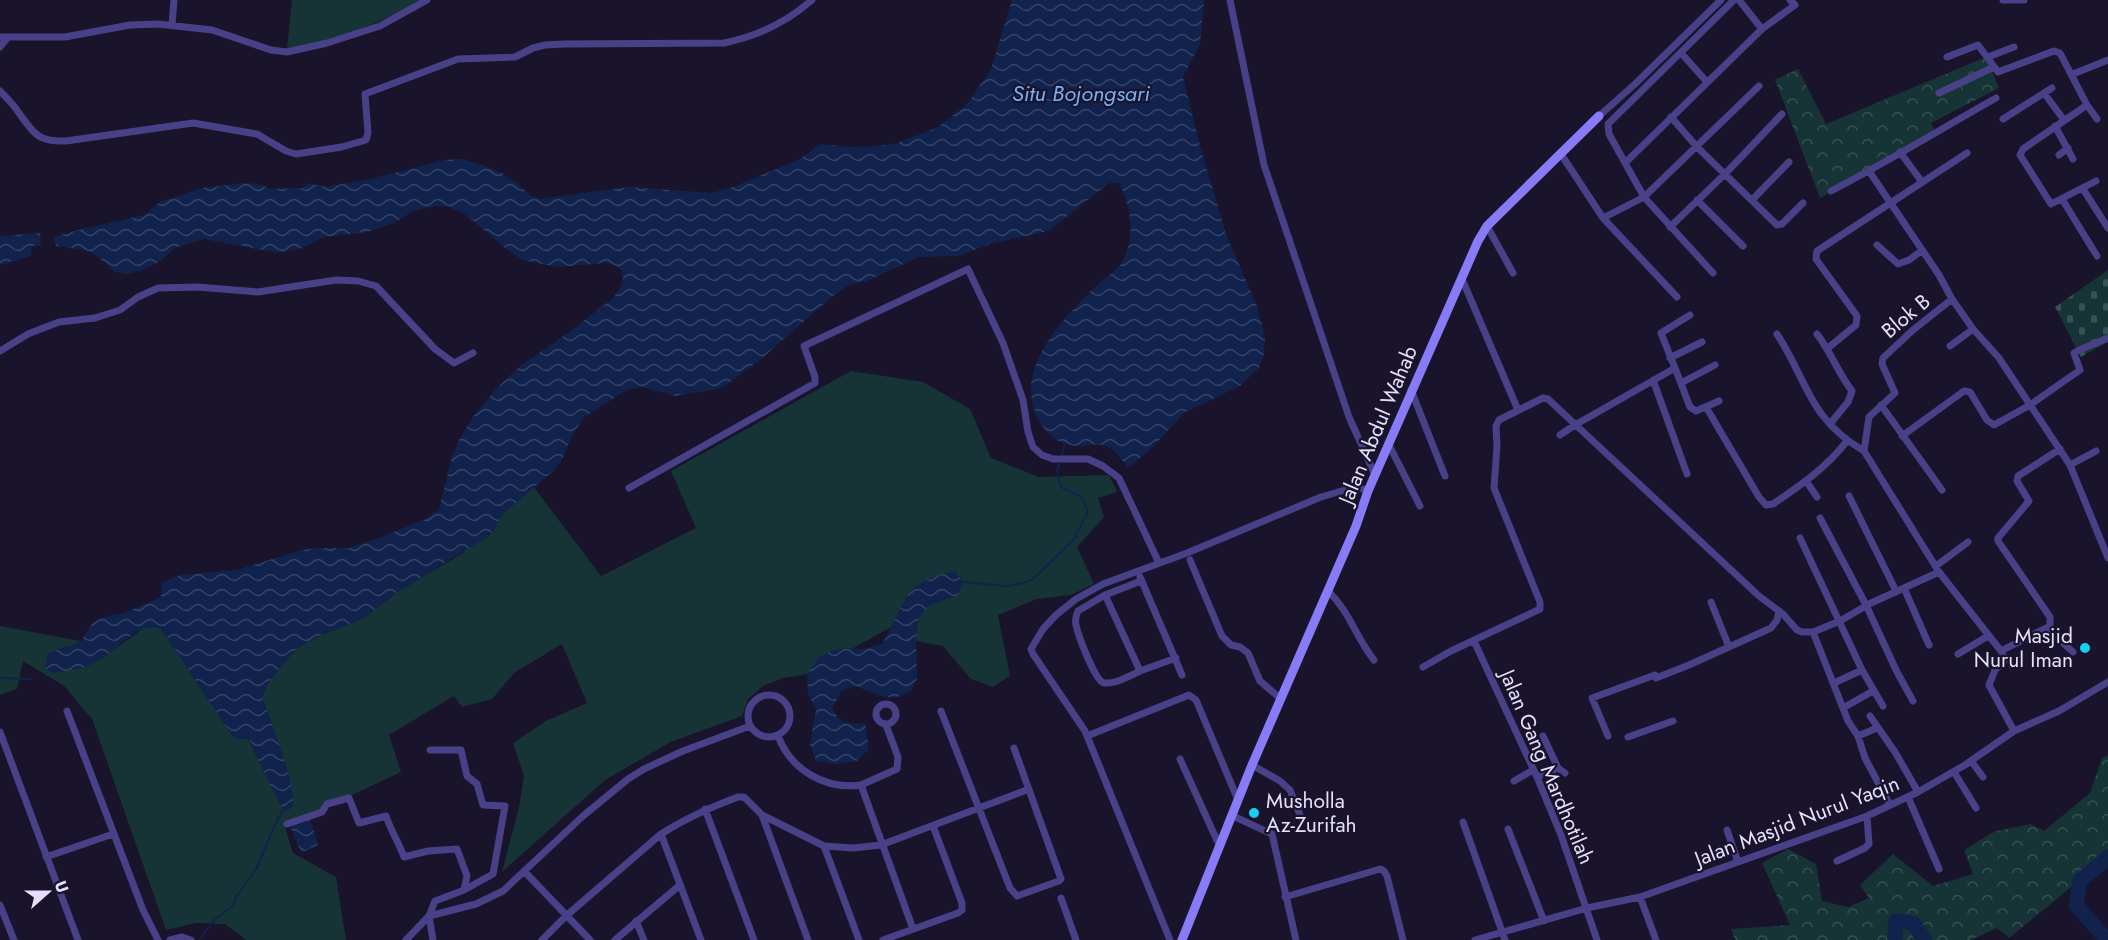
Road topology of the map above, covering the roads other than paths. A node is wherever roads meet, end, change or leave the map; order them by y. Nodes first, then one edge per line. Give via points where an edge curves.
1 (174, 0) edge
2 (427, 0) edge
3 (812, 0) edge
4 (1230, 0) edge
5 (1721, 0) edge
6 (1734, 0) edge
7 (1739, 0) edge
8 (2003, 0) edge
9 (2024, 0) edge
10 (1795, 2) edge
11 (172, 25) junction
12 (1762, 29) junction
13 (0, 37) edge
14 (9, 37) junction
15 (0, 47) edge
16 (2014, 47) dead end
17 (1682, 53) junction
18 (1947, 57) dead end
19 (1988, 57) junction
20 (2108, 60) edge
21 (1994, 67) junction
22 (2073, 74) junction
23 (1707, 82) junction
24 (1759, 86) dead end
25 (2052, 88) dead end
26 (0, 91) edge
27 (1939, 93) dead end
28 (2044, 93) junction
29 (1996, 98) dead end
30 (2087, 105) junction
31 (1782, 114) dead end
32 (1599, 116) joint
33 (1671, 117) junction
34 (2003, 119) dead end
35 (2097, 119) dead end
36 (2064, 120) junction
37 (2055, 126) junction
38 (1697, 147) junction
39 (2068, 148) junction
40 (1900, 152) junction
41 (1967, 153) dead end
42 (1561, 154) junction
43 (2059, 155) dead end
44 (2073, 159) dead end
45 (1789, 162) dead end
46 (1625, 163) junction
47 (1869, 171) junction
48 (1725, 174) junction
49 (2096, 181) dead end
50 (1922, 182) junction
51 (2083, 189) junction
52 (1831, 191) dead end
53 (1644, 197) junction
54 (2062, 199) junction
55 (1697, 200) junction
56 (1752, 200) junction
57 (1803, 203) dead end
58 (1890, 204) junction
59 (1603, 218) junction
60 (1487, 226) junction
61 (1670, 227) junction
62 (2108, 228) edge
63 (1743, 246) dead end
64 (1876, 246) dead end
65 (1921, 251) junction
66 (2097, 256) dead end
67 (1513, 273) dead end
68 (1713, 273) dead end
69 (1462, 279) junction
70 (1677, 297) dead end
71 (1952, 299) junction
72 (1690, 315) dead end
73 (1973, 329) junction
74 (1776, 334) dead end
75 (1817, 334) dead end
76 (2108, 338) edge
77 (1702, 342) dead end
78 (1950, 346) dead end
79 (1828, 348) junction
80 (0, 351) edge
81 (473, 353) dead end
82 (1670, 358) junction
83 (1715, 365) dead end
84 (1675, 368) junction
85 (1653, 380) junction
86 (1681, 383) junction
87 (1411, 390) junction
88 (1719, 401) dead end
89 (1881, 405) junction
90 (2030, 405) junction
91 (1706, 407) junction
92 (1518, 410) junction
93 (1830, 424) junction
94 (1575, 425) junction
95 (1560, 435) dead end
96 (1902, 436) junction
97 (1847, 441) junction
98 (1389, 445) junction
99 (2060, 449) junction
100 (2096, 451) dead end
101 (1864, 452) junction
102 (2070, 465) junction
103 (1687, 474) dead end
104 (1375, 475) junction
105 (1445, 476) dead end
106 (1806, 481) junction
107 (629, 488) dead end
108 (1368, 490) junction
109 (1942, 490) dead end
110 (1850, 496) dead end
111 (1817, 497) dead end
112 (1420, 506) dead end
113 (1820, 518) dead end
114 (1800, 538) dead end
115 (1968, 542) dead end
116 (2106, 549) edge
117 (2108, 558) edge
118 (1190, 560) dead end
119 (1159, 563) junction
120 (1937, 569) junction
121 (1137, 572) junction
122 (1141, 581) junction
123 (1904, 588) junction
124 (1328, 591) junction
125 (1896, 591) junction
126 (1105, 595) junction
127 (1711, 602) dead end
128 (1866, 605) junction
129 (1779, 611) junction
130 (1838, 622) junction
131 (2048, 629) junction
132 (1813, 632) junction
133 (1988, 636) junction
134 (1474, 641) junction
135 (1929, 645) dead end
136 (1729, 647) junction
137 (2001, 651) junction
138 (2073, 652) dead end
139 (1958, 654) dead end
140 (1176, 658) junction
141 (1374, 660) dead end
142 (1423, 667) dead end
143 (1862, 670) junction
144 (1140, 671) junction
145 (1182, 675) dead end
146 (2108, 682) edge
147 (1834, 683) junction
148 (1873, 691) junction
149 (1281, 699) junction
150 (1913, 701) dead end
151 (1883, 706) dead end
152 (1843, 708) junction
153 (67, 711) dead end
154 (941, 711) dead end
155 (1870, 716) dead end
156 (1674, 721) dead end
157 (886, 724) dead end
158 (750, 726) junction
159 (1877, 728) junction
160 (2014, 731) junction
161 (0, 732) edge
162 (778, 736) junction
163 (1087, 736) junction
164 (1543, 736) dead end
165 (1608, 736) dead end
166 (1858, 736) junction
167 (1628, 737) dead end
168 (1014, 748) dead end
169 (430, 750) dead end
170 (1180, 759) dead end
171 (1971, 761) junction
172 (1252, 765) junction
173 (1558, 768) junction
174 (1565, 772) dead end
175 (1954, 772) junction
176 (1535, 774) junction
177 (1983, 777) dead end
178 (1514, 782) dead end
179 (861, 785) junction
180 (1029, 789) junction
181 (1918, 792) junction
182 (1908, 797) junction
183 (1238, 801) junction
184 (1890, 805) junction
185 (978, 808) junction
186 (1976, 808) dead end
187 (705, 809) junction
188 (762, 815) junction
189 (1300, 815) dead end
190 (1233, 816) junction
191 (1867, 816) junction
192 (1463, 822) dead end
193 (287, 824) dead end
194 (933, 826) junction
195 (1508, 829) dead end
196 (1727, 830) dead end
197 (113, 834) junction
198 (661, 834) junction
199 (882, 845) junction
200 (824, 846) junction
201 (1220, 847) junction
202 (46, 857) junction
203 (1837, 861) dead end
204 (1738, 862) junction
205 (1939, 869) dead end
206 (524, 872) junction
207 (680, 885) junction
208 (464, 890) junction
209 (1285, 897) junction
210 (1640, 897) junction
211 (1061, 898) dead end
212 (0, 905) edge
213 (1587, 908) junction
214 (429, 916) junction
215 (566, 916) junction
216 (636, 921) junction
217 (1544, 921) junction
218 (911, 930) junction
219 (1502, 931) junction
220 (14, 940) edge
221 (78, 940) edge
222 (158, 940) edge
223 (170, 940) edge
224 (191, 940) edge
225 (406, 940) edge
226 (433, 940) edge
227 (542, 940) edge
228 (590, 940) edge
229 (615, 940) edge
230 (644, 940) edge
231 (701, 940) edge
232 (754, 940) edge
233 (808, 940) edge
234 (859, 940) edge
235 (883, 940) edge
236 (912, 940) edge
237 (1076, 940) edge
238 (1170, 940) edge
239 (1182, 940) edge
240 (1296, 940) edge
241 (1404, 940) edge
242 (1475, 940) edge
243 (1505, 940) edge
244 (1597, 940) edge
245 (1656, 940) edge

1 - 11 street
2 - 11 street via 371,29 287,52 212,30
3 - 26 street via 776,27 724,43 564,44 533,48 515,57 458,59 365,94 366,140 301,154 286,151 257,134 193,123 50,142 29,128
4 - 104 street via 1267,177 1349,417
5 - 32 street, Jalan Abdul Wahab
6 - 17 street
7 - 12 street
8 - 9 street
10 - 12 street
11 - 14 street via 139,24 65,37
12 - 23 street
13 - 14 street
14 - 15 street
16 - 19 street
17 - 23 street
17 - 46 street via 1608,124 1609,134
18 - 19 street via 1978,45
19 - 21 street
20 - 22 street
21 - 22 street via 1998,72 2005,71 2054,51 2060,52
21 - 27 street
22 - 30 street
23 - 33 street
24 - 38 street
25 - 28 street
28 - 34 street
28 - 36 street
29 - 40 street
30 - 35 street
30 - 36 street
31 - 48 street
32 - 42 street, Jalan Abdul Wahab
33 - 38 street
33 - 46 street
36 - 37 street
37 - 39 street
37 - 54 street via 2020,155 2048,201 2051,204
38 - 48 street
38 - 53 street
39 - 43 street
39 - 44 street
40 - 47 street
40 - 50 street
41 - 50 street
42 - 59 street
42 - 60 street, Jalan Abdul Wahab
45 - 56 street
46 - 53 street
47 - 52 street
47 - 58 street
48 - 55 street
48 - 56 street
49 - 51 street
50 - 58 street
51 - 54 street
51 - 62 street
53 - 59 street
53 - 61 street
54 - 66 street
55 - 61 street
55 - 63 street
56 - 57 street via 1777,225 1782,225
58 - 65 street
58 - 79 street via 1815,254 1858,321
59 - 70 street
60 - 67 street
60 - 69 street, Jalan Abdul Wahab
61 - 68 street
64 - 65 street via 1898,264
65 - 71 street
69 - 87 street, Jalan Abdul Wahab
69 - 92 street
71 - 73 street
71 - 89 street, Blok B via 1882,358 1895,393
72 - 82 street via 1661,333
73 - 78 street
73 - 90 street via 1999,358
74 - 93 street via 1812,402
75 - 79 street
76 - 90 street via 2074,353 2080,370
77 - 82 street
79 - 93 street via 1852,391
80 - 81 street via 59,322 120,310 158,288 258,292 336,280 376,286 435,349 454,363
82 - 84 street
83 - 86 street
84 - 85 street
84 - 86 street
85 - 94 street
85 - 103 street
86 - 91 street via 1693,411
87 - 98 street, Jalan Abdul Wahab
87 - 105 street
88 - 91 street
89 - 96 street
89 - 101 street, Blok B via 1869,417
90 - 96 street via 1992,425 1970,392 1964,391
90 - 99 street
91 - 106 street via 1766,505
92 - 94 street via 1545,399
92 - 134 street via 1499,420 1496,426 1493,482 1540,609
93 - 97 street
94 - 95 street
94 - 129 street
96 - 109 street
97 - 101 street
97 - 106 street via 1833,459
98 - 104 street, Jalan Abdul Wahab
98 - 112 street
99 - 102 street
99 - 131 street via 2018,476 2029,501 1998,538 2050,617
100 - 102 street
101 - 120 street
102 - 116 street
104 - 108 street, Jalan Abdul Wahab
106 - 111 street
107 - 119 street via 815,383 804,346 968,269 1003,343 1023,400 1033,447 1053,459 1088,459 1119,478
108 - 119 street via 1352,488 1321,497
108 - 124 street, Jalan Abdul Wahab
110 - 125 street
113 - 128 street
114 - 130 street
115 - 120 street
116 - 117 street
118 - 149 street via 1222,636 1248,653 1260,681
119 - 121 street
120 - 123 street
120 - 133 street
121 - 122 street
121 - 163 street via 1102,584 1076,599 1043,628 1031,649
122 - 126 street
122 - 140 street
123 - 125 street
123 - 135 street
124 - 141 street via 1344,608 1360,643
124 - 149 street, Jalan Abdul Wahab
125 - 128 street
126 - 144 street
126 - 144 street via 1078,611 1076,617 1092,668 1098,680 1106,683
127 - 136 street
128 - 130 street
128 - 150 street
129 - 132 street via 1797,630
129 - 136 street via 1771,628
130 - 132 street
130 - 143 street
131 - 137 street
131 - 138 street
132 - 147 street
133 - 137 street
133 - 139 street
134 - 142 street
134 - 176 street, Jalan Gang Mardhotilah
136 - 165 street via 1592,698
137 - 160 street via 2005,660 1995,670 1989,685
140 - 144 street
140 - 145 street
143 - 147 street
143 - 148 street
146 - 160 street, Jalan Masjid Nurul Yaqin via 2059,711
147 - 152 street
148 - 151 street
148 - 152 street
149 - 172 street, Jalan Abdul Wahab
152 - 166 street
153 - 197 street
154 - 185 street
155 - 159 street
156 - 167 street
157 - 179 street via 898,757 897,770
158 - 162 street via 762,737
158 - 162 street via 747,717 754,700 772,695 787,704 790,713 790,722
158 - 206 street via 672,755 628,779
159 - 166 street
159 - 181 street
160 - 171 street, Jalan Masjid Nurul Yaqin
161 - 202 street
162 - 179 street via 797,765 819,780
163 - 183 street via 1189,694 1196,700
163 - 238 street
164 - 173 street
166 - 184 street
168 - 180 street
169 - 208 street via 461,750 467,776 477,784 483,805 505,806 493,874
170 - 201 street
171 - 175 street, Jalan Masjid Nurul Yaqin
171 - 177 street
172 - 183 street, Jalan Abdul Wahab
172 - 189 street via 1290,790
173 - 174 street
173 - 176 street
175 - 181 street, Jalan Masjid Nurul Yaqin
175 - 186 street
176 - 178 street
176 - 213 street, Jalan Gang Mardhotilah
179 - 199 street
180 - 185 street
180 - 185 street via 1061,876 1059,881 1014,895
181 - 182 street, Jalan Masjid Nurul Yaqin
182 - 184 street, Jalan Masjid Nurul Yaqin
182 - 205 street
183 - 190 street, Jalan Abdul Wahab
184 - 191 street, Jalan Masjid Nurul Yaqin
185 - 194 street
187 - 188 street via 744,797
187 - 198 street
187 - 232 street
188 - 200 street
188 - 233 street
190 - 201 street, Jalan Abdul Wahab
190 - 209 street via 1272,834
191 - 203 street via 1869,844
191 - 204 street, Jalan Masjid Nurul Yaqin
192 - 219 street
193 - 208 street via 349,798 359,823 386,816 404,857 457,849 467,876
194 - 199 street
194 - 218 street via 962,910
195 - 217 street
196 - 204 street
197 - 202 street
197 - 222 street
198 - 207 street
198 - 215 street
199 - 200 street
199 - 218 street
200 - 234 street
201 - 239 street, Jalan Abdul Wahab
202 - 221 street
204 - 210 street, Jalan Masjid Nurul Yaqin
206 - 214 street via 486,900
206 - 215 street
207 - 216 street
207 - 231 street
208 - 214 street via 435,901
209 - 240 street
209 - 241 street via 1380,869 1387,876
210 - 213 street, Jalan Masjid Nurul Yaqin
210 - 245 street
211 - 237 street
212 - 220 street
213 - 217 street, Jalan Masjid Nurul Yaqin
213 - 244 street, Jalan Gang Mardhotilah
214 - 225 street
214 - 226 street
215 - 227 street
215 - 228 street
216 - 229 street
216 - 230 street
217 - 219 street, Jalan Masjid Nurul Yaqin
218 - 235 street
218 - 236 street
219 - 242 street, Jalan Masjid Nurul Yaqin
219 - 243 street
223 - 224 street

